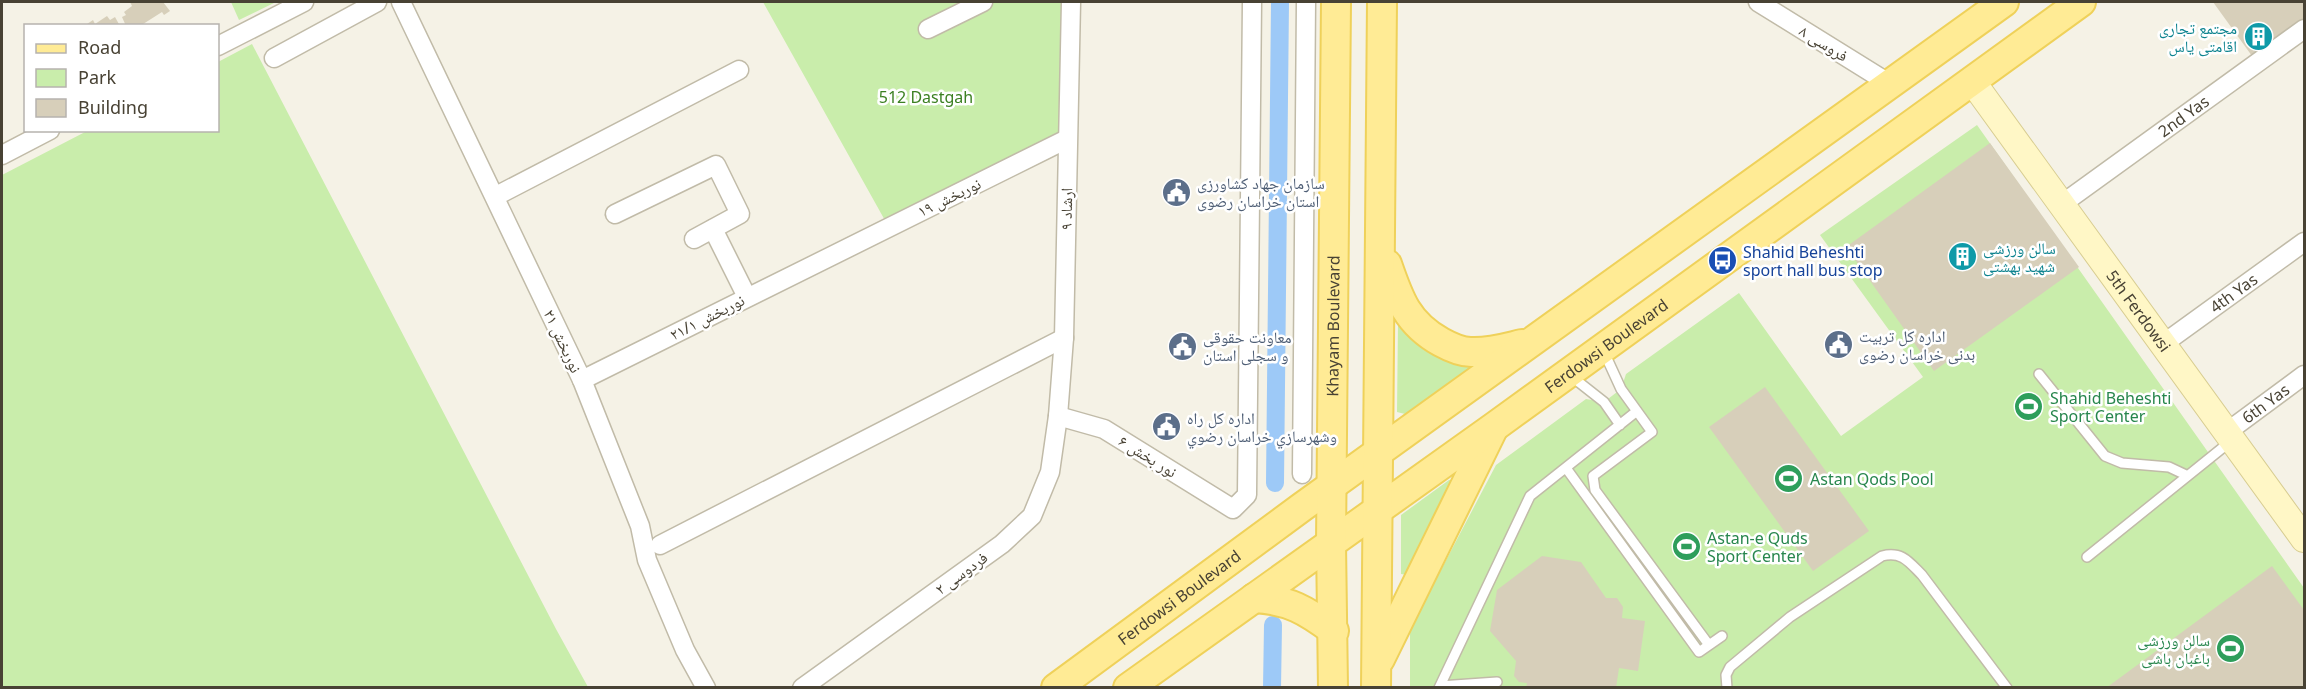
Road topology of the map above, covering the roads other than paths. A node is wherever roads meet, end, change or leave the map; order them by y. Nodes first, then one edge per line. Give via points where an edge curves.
1 (304, 2) edge
2 (377, 2) edge
3 (401, 2) edge
4 (982, 2) edge
5 (1071, 2) edge
6 (1252, 2) edge
7 (1306, 2) edge
8 (1336, 2) edge
9 (1382, 2) edge
10 (1758, 2) edge
11 (2004, 2) edge
12 (2081, 2) edge
13 (928, 29) dead end
14 (2304, 29) edge
15 (219, 45) edge
16 (274, 58) dead end
17 (739, 70) dead end
18 (1972, 81) junction
19 (1890, 84) junction
20 (46, 132) edge
21 (1067, 139) junction
22 (2, 155) edge
23 (496, 196) junction
24 (2062, 204) junction
25 (615, 214) dead end
26 (713, 229) junction
27 (1381, 238) junction
28 (694, 239) dead end
29 (2304, 242) edge
30 (832, 255) joint
31 (747, 297) junction
32 (1064, 338) junction
33 (1533, 342) junction
34 (2163, 344) junction
35 (1602, 347) junction
36 (1567, 373) junction
37 (2039, 374) dead end
38 (2304, 375) edge
39 (582, 380) junction
40 (1637, 411) junction
41 (1058, 416) junction
42 (1620, 425) junction
43 (1494, 427) junction
44 (2230, 436) junction
45 (1379, 454) junction
46 (1566, 468) junction
47 (1302, 474) dead end
48 (2186, 475) junction
49 (1333, 485) junction
50 (1377, 510) junction
51 (2304, 539) edge
52 (1331, 543) junction
53 (660, 545) dead end
54 (2087, 557) dead end
55 (1254, 598) junction
56 (1334, 631) junction
57 (1722, 636) dead end
58 (1709, 645) junction
59 (1376, 677) edge
60 (1497, 682) dead end
61 (1439, 686) edge
62 (706, 687) edge
63 (802, 687) edge
64 (1056, 687) edge
65 (1128, 687) edge
66 (1333, 687) edge
67 (1727, 687) edge
68 (2007, 687) edge

1 - 15 street
2 - 16 street
3 - 23 street, نوربخش ۲۱
4 - 13 street
5 - 21 street, ارشاد ۹
6 - 41 street, نور بخش ۶ via 1247,495 1233,509 1104,429
7 - 47 street
8 - 49 main road, Khayam Boulevard
9 - 27 main road
10 - 19 street, فروسی ۸
11 - 19 main road, Ferdowsi Boulevard
12 - 18 main road, Ferdowsi Boulevard
14 - 24 street, 2nd Yas
17 - 23 street
18 - 24 street, 5th Ferdowsi
18 - 35 main road, Ferdowsi Boulevard
19 - 33 main road, Ferdowsi Boulevard
20 - 22 street
21 - 30 street, نوربخش ۱۹
21 - 32 street, ارشاد ۹
23 - 39 street, نوربخش ۲۱
24 - 34 street, 5th Ferdowsi
25 - 26 street via 716,165 740,214
26 - 28 street
26 - 31 street
27 - 33 main road via 1397,292 1410,318 1429,335 1469,352
27 - 45 main road
29 - 34 street, 4th Yas
30 - 31 street, نوربخش ۲۱/۱
31 - 39 street, نوربخش ۲۱/۱
32 - 41 street, ارشاد ۹
32 - 53 street
33 - 45 main road, Ferdowsi Boulevard
34 - 44 street, 5th Ferdowsi
35 - 36 main road, Ferdowsi Boulevard
35 - 40 lane via 1621,389
36 - 42 lane via 1604,402
36 - 43 main road, Ferdowsi Boulevard
37 - 48 lane via 2105,456 2122,463 2169,467
38 - 44 street, 6th Yas
39 - 62 street, نوربخش ۲۱ via 640,526 647,560 685,650
40 - 42 lane
40 - 58 lane via 1652,432 1593,476 1595,490
41 - 63 street, فردوسی ۲ via 1050,472 1032,516 1002,544
42 - 46 lane
43 - 50 main road, Ferdowsi Boulevard
43 - 59 main road
44 - 48 lane
44 - 51 street, 5th Ferdowsi
45 - 49 main road, Ferdowsi Boulevard
45 - 50 main road
46 - 58 lane via 1699,652
46 - 61 lane via 1530,496
48 - 54 lane
49 - 52 main road, Khayam Boulevard
49 - 64 main road, Ferdowsi Boulevard
50 - 52 main road, Ferdowsi Boulevard
50 - 59 main road
52 - 55 main road, Ferdowsi Boulevard
52 - 56 main road, Khayam Boulevard
55 - 56 main road via 1294,605
55 - 65 main road, Ferdowsi Boulevard
56 - 66 main road, Khayam Boulevard
57 - 58 lane
60 - 61 lane
67 - 68 lane via 1730,667 1790,617 1882,556 1893,553 1906,558 1922,576

